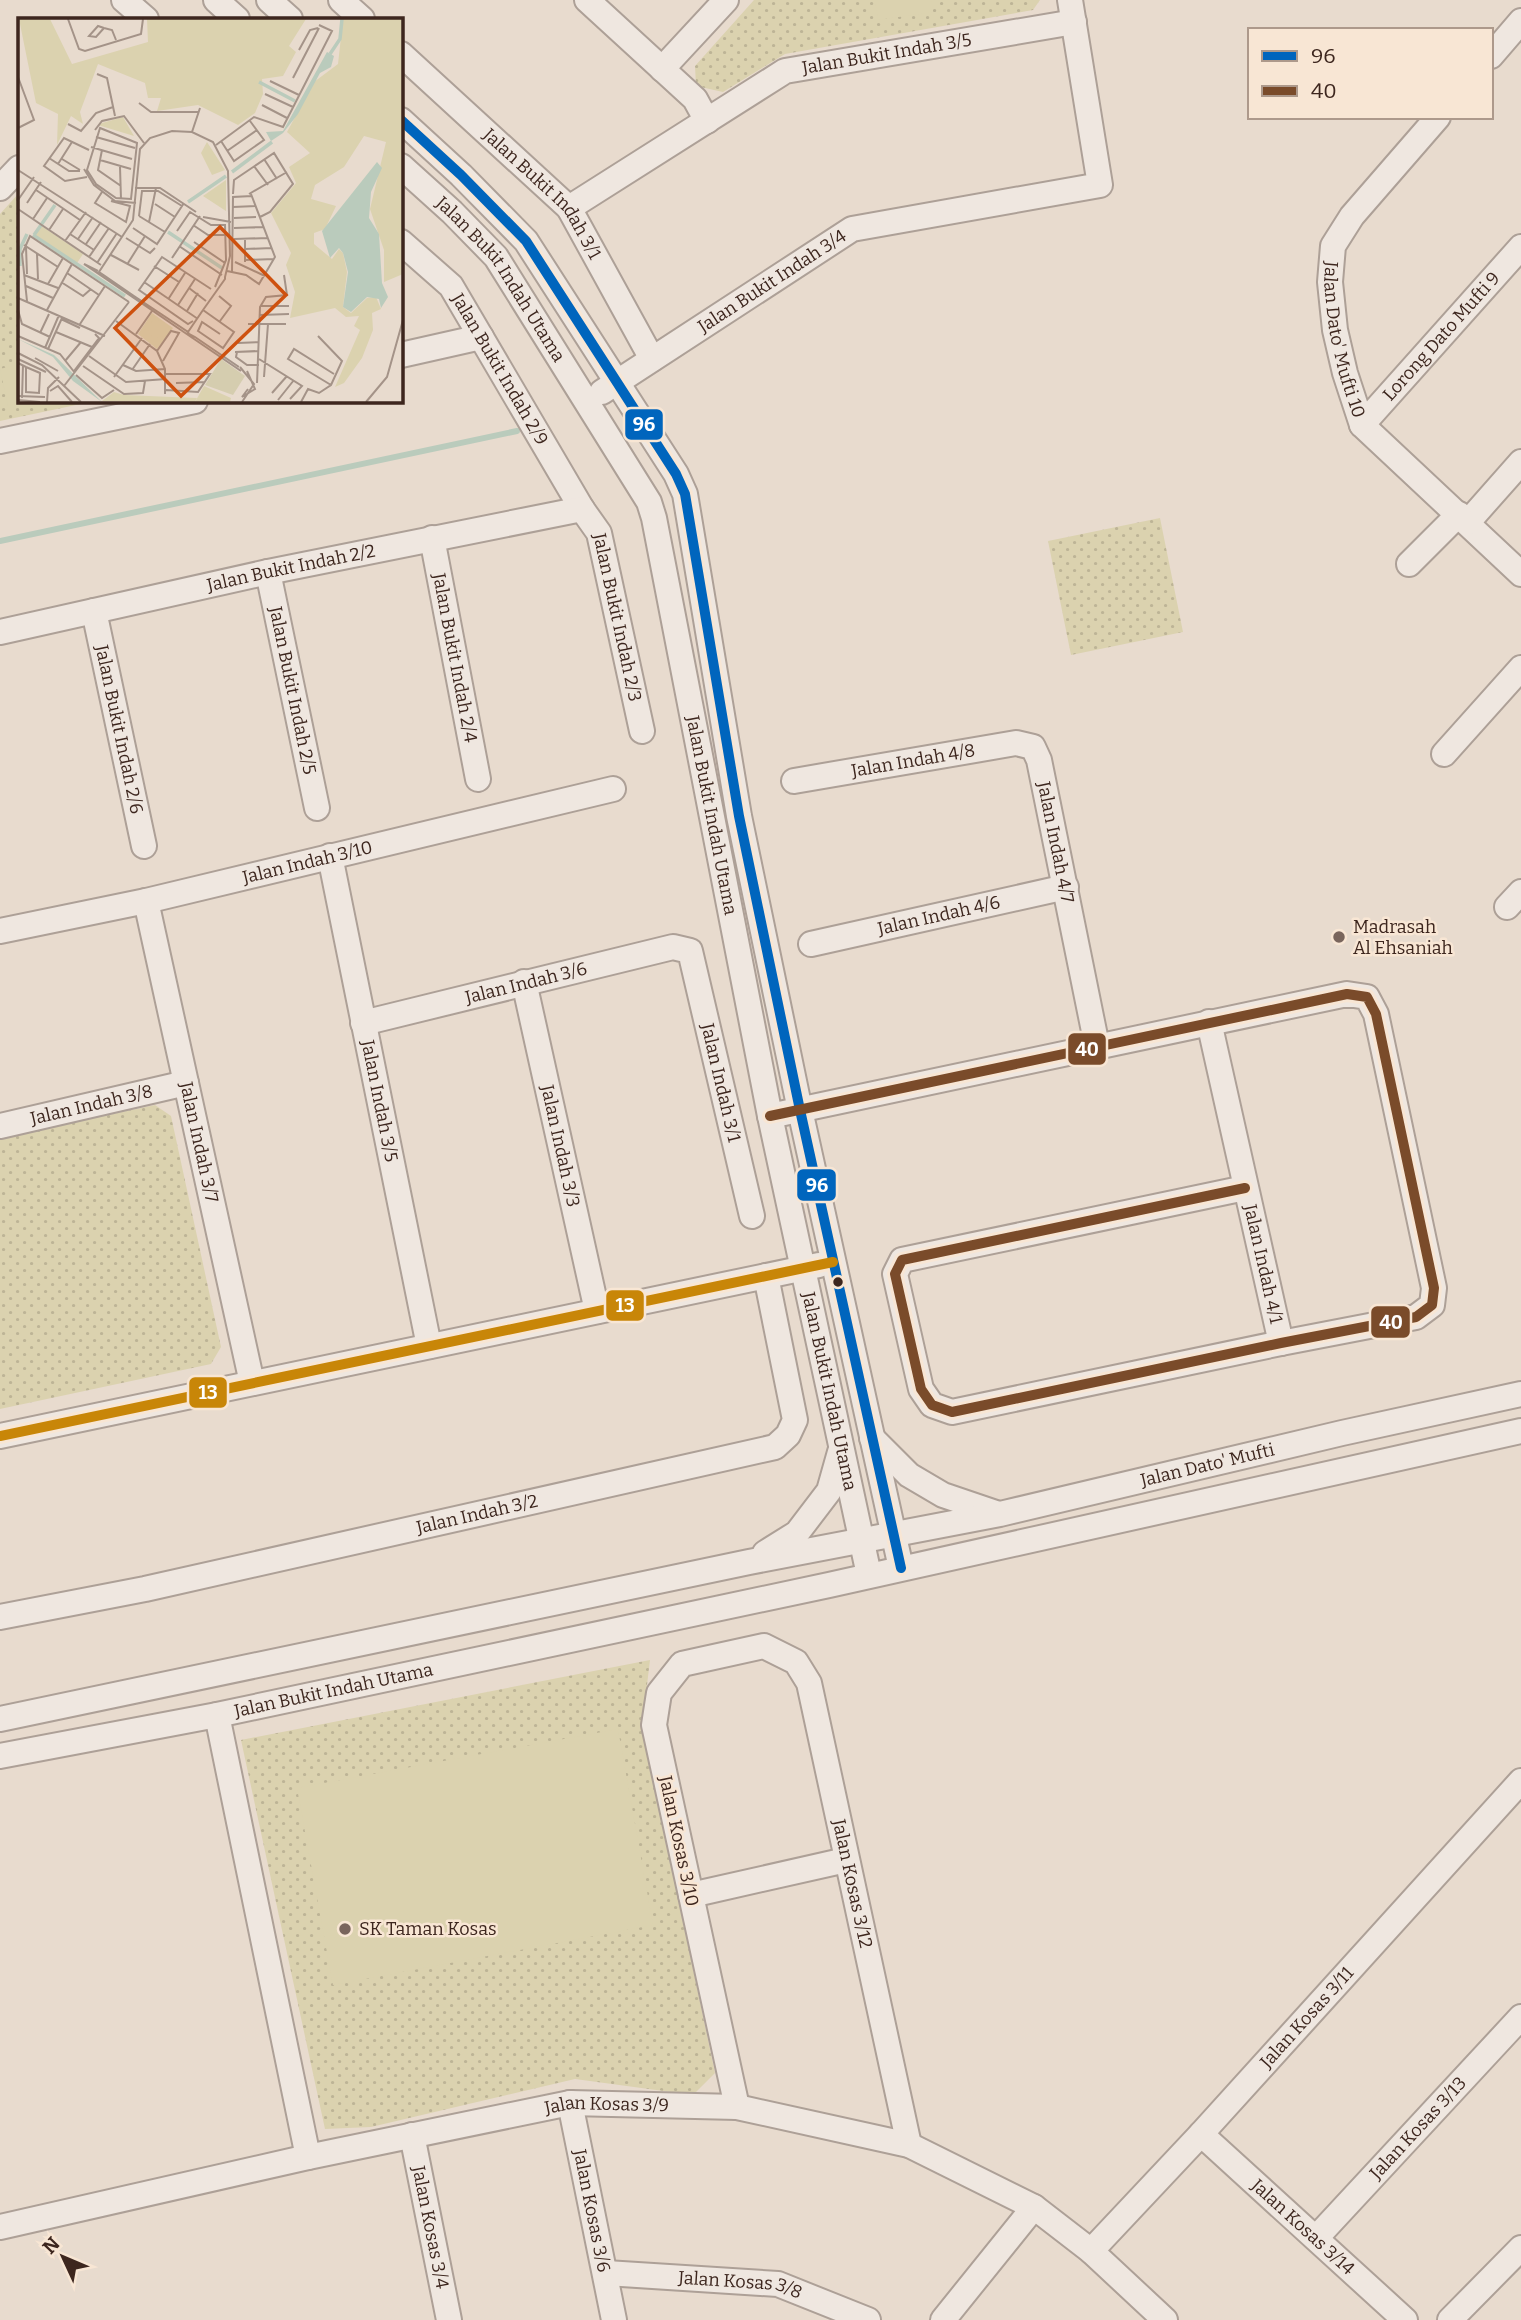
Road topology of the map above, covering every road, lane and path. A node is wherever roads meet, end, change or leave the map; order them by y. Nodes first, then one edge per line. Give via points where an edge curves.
1 (124, 0) edge
2 (216, 0) edge
3 (270, 0) edge
4 (341, 0) edge
5 (587, 0) edge
6 (726, 0) edge
7 (1072, 11) edge
8 (145, 18) edge
9 (236, 18) edge
10 (289, 18) edge
11 (361, 18) edge
12 (1521, 21) edge
13 (1493, 54) edge
14 (402, 55) edge
15 (662, 69) junction
16 (1436, 119) edge
17 (402, 121) edge
18 (707, 121) junction
19 (402, 167) edge
20 (18, 169) edge
21 (0, 188) edge
22 (569, 208) junction
23 (402, 243) edge
24 (1521, 247) edge
25 (481, 337) junction
26 (402, 355) edge
27 (652, 359) junction
28 (616, 383) junction
29 (190, 402) edge
30 (587, 402) junction
31 (1362, 425) junction
32 (0, 441) edge
33 (1521, 462) edge
34 (582, 509) junction
35 (1463, 518) junction
36 (432, 538) junction
37 (1409, 564) dead end
38 (268, 572) junction
39 (1521, 574) edge
40 (94, 611) junction
41 (0, 632) edge
42 (1521, 668) edge
43 (642, 731) dead end
44 (1033, 747) joint
45 (1444, 754) dead end
46 (478, 779) dead end
47 (794, 781) dead end
48 (613, 789) dead end
49 (317, 808) dead end
50 (144, 846) dead end
51 (330, 856) junction
52 (1066, 887) junction
53 (146, 901) junction
54 (0, 932) edge
55 (811, 944) dead end
56 (691, 950) joint
57 (524, 982) junction
58 (1209, 1022) junction
59 (363, 1023) junction
60 (1097, 1046) junction
61 (186, 1083) junction
62 (800, 1110) junction
63 (770, 1116) junction
64 (0, 1126) edge
65 (1245, 1188) junction
66 (752, 1216) dead end
67 (833, 1262) junction
68 (802, 1268) junction
69 (766, 1276) junction
70 (597, 1311) junction
71 (1280, 1343) junction
72 (429, 1346) junction
73 (252, 1383) junction
74 (1521, 1394) edge
75 (1521, 1431) edge
76 (0, 1436) edge
77 (872, 1438) junction
78 (841, 1447) junction
79 (1000, 1514) junction
80 (893, 1534) junction
81 (862, 1541) junction
82 (749, 1562) junction
83 (901, 1568) junction
84 (869, 1575) junction
85 (0, 1617) edge
86 (764, 1646) joint
87 (218, 1715) junction
88 (0, 1719) edge
89 (0, 1756) edge
90 (1521, 1781) edge
91 (846, 1860) junction
92 (691, 1895) junction
93 (1521, 2017) edge
94 (570, 2103) junction
95 (737, 2107) junction
96 (1201, 2134) junction
97 (412, 2135) junction
98 (909, 2145) junction
99 (308, 2157) junction
100 (1034, 2207) junction
101 (0, 2227) edge
102 (1316, 2238) junction
103 (1521, 2248) edge
104 (1091, 2251) junction
105 (606, 2273) junction
106 (1159, 2318) edge
107 (449, 2320) edge
108 (614, 2320) edge
109 (868, 2320) edge
110 (943, 2320) edge
111 (1405, 2320) edge
112 (1450, 2320) edge

1 - 8 street
2 - 9 street
3 - 10 street
4 - 11 street
5 - 15 street
6 - 15 street
7 - 18 street, Jalan Bukit Indah 3/5 via 785,71
7 - 27 street, Jalan Bukit Indah 3/4 via 1100,185 852,229
12 - 13 street
14 - 22 street, Jalan Bukit Indah 3/1
15 - 18 street via 695,99
16 - 31 street, Jalan Dato' Mufti 10 via 1333,246 1329,282 1335,330
17 - 28 street, Jalan Bukit Indah Utama via 526,242
18 - 22 street, Jalan Bukit Indah 3/5
19 - 30 street, Jalan Bukit Indah Utama via 496,257
20 - 21 street
22 - 27 street, Jalan Bukit Indah 3/1
23 - 25 street, Jalan Bukit Indah 2/9 via 452,286
24 - 31 street, Lorong Dato Mufti 9
25 - 26 street
25 - 34 street, Jalan Bukit Indah 2/9
27 - 28 street, Jalan Bukit Indah 3/4
28 - 30 street, Jalan Bukit Indah 3/4
28 - 62 street, Jalan Bukit Indah Utama via 685,495 739,816
29 - 32 street
30 - 63 street, Jalan Bukit Indah Utama via 642,489 654,518
31 - 35 street, Jalan Dato' Mufti 10
33 - 35 street
34 - 36 street, Jalan Bukit Indah 2/2
34 - 43 street, Jalan Bukit Indah 2/3 via 599,533
35 - 37 street
35 - 39 street, Jalan Dato' Mufti 10
36 - 38 street, Jalan Bukit Indah 2/2
36 - 46 street, Jalan Bukit Indah 2/4
38 - 40 street, Jalan Bukit Indah 2/2
38 - 49 street, Jalan Bukit Indah 2/5
40 - 41 street, Jalan Bukit Indah 2/2
40 - 50 street, Jalan Bukit Indah 2/6
42 - 45 street
44 - 47 street, Jalan Indah 4/8 via 1016,743
44 - 52 street, Jalan Indah 4/7
48 - 51 street, Jalan Indah 3/10
51 - 53 street, Jalan Indah 3/10
51 - 59 street, Jalan Indah 3/5
52 - 55 street, Jalan Indah 4/6
52 - 60 street, Jalan Indah 4/7
53 - 54 street, Jalan Indah 3/10
53 - 61 street, Jalan Indah 3/7
56 - 57 street, Jalan Indah 3/6 via 673,947
56 - 66 street, Jalan Indah 3/1
57 - 59 street, Jalan Indah 3/6
57 - 70 street, Jalan Indah 3/3
58 - 60 street
58 - 65 street, Jalan Indah 4/1
58 - 71 street via 1347,994 1367,997 1376,1014 1434,1288 1432,1304 1416,1317
59 - 72 street, Jalan Indah 3/5
60 - 62 street
61 - 64 street, Jalan Indah 3/8
61 - 73 street, Jalan Indah 3/7
62 - 63 street
62 - 67 street, Jalan Bukit Indah Utama
63 - 68 street, Jalan Bukit Indah Utama
65 - 71 street, Jalan Indah 4/1
65 - 71 street via 901,1260 895,1274 921,1389 932,1405 952,1412
67 - 68 street
67 - 77 street, Jalan Bukit Indah Utama
68 - 69 street
68 - 78 street, Jalan Bukit Indah Utama
69 - 70 street
69 - 85 street, Jalan Indah 3/2 via 795,1420 775,1447 145,1589
70 - 72 street
72 - 73 street
73 - 76 street
74 - 79 street, Jalan Dato' Mufti
75 - 83 street, Jalan Dato' Mufti
77 - 79 street via 909,1475 943,1495
77 - 80 street, Jalan Bukit Indah Utama
78 - 81 street, Jalan Bukit Indah Utama
78 - 82 street via 829,1491 797,1533
79 - 80 street, Jalan Dato' Mufti
80 - 81 street
80 - 83 street, Jalan Bukit Indah Utama
81 - 82 street
81 - 84 street, Jalan Bukit Indah Utama
82 - 88 street
83 - 84 street, Jalan Bukit Indah Utama
84 - 87 street, Jalan Bukit Indah Utama
86 - 91 street, Jalan Kosas 3/12 via 796,1662 809,1683
86 - 92 street, Jalan Kosas 3/10 via 681,1664 659,1693 654,1724
87 - 89 street, Jalan Bukit Indah Utama
87 - 99 street
90 - 96 street, Jalan Kosas 3/11
91 - 92 street
91 - 98 street, Jalan Kosas 3/12
92 - 95 street, Jalan Kosas 3/10
93 - 102 street, Jalan Kosas 3/13
94 - 95 street, Jalan Kosas 3/9
94 - 97 street, Jalan Kosas 3/9
94 - 105 street, Jalan Kosas 3/6
95 - 98 street, Jalan Kosas 3/9
96 - 102 street, Jalan Kosas 3/14
96 - 104 street, Jalan Kosas 3/11
97 - 99 street, Jalan Kosas 3/9
97 - 107 street, Jalan Kosas 3/4
98 - 100 street, Jalan Kosas 3/9
99 - 101 street, Jalan Kosas 3/9
100 - 104 street, Jalan Kosas 3/9
100 - 110 street
102 - 111 street, Jalan Kosas 3/14
103 - 112 street
104 - 106 street, Jalan Kosas 3/9
105 - 108 street, Jalan Kosas 3/6
105 - 109 street, Jalan Kosas 3/8 via 778,2284

